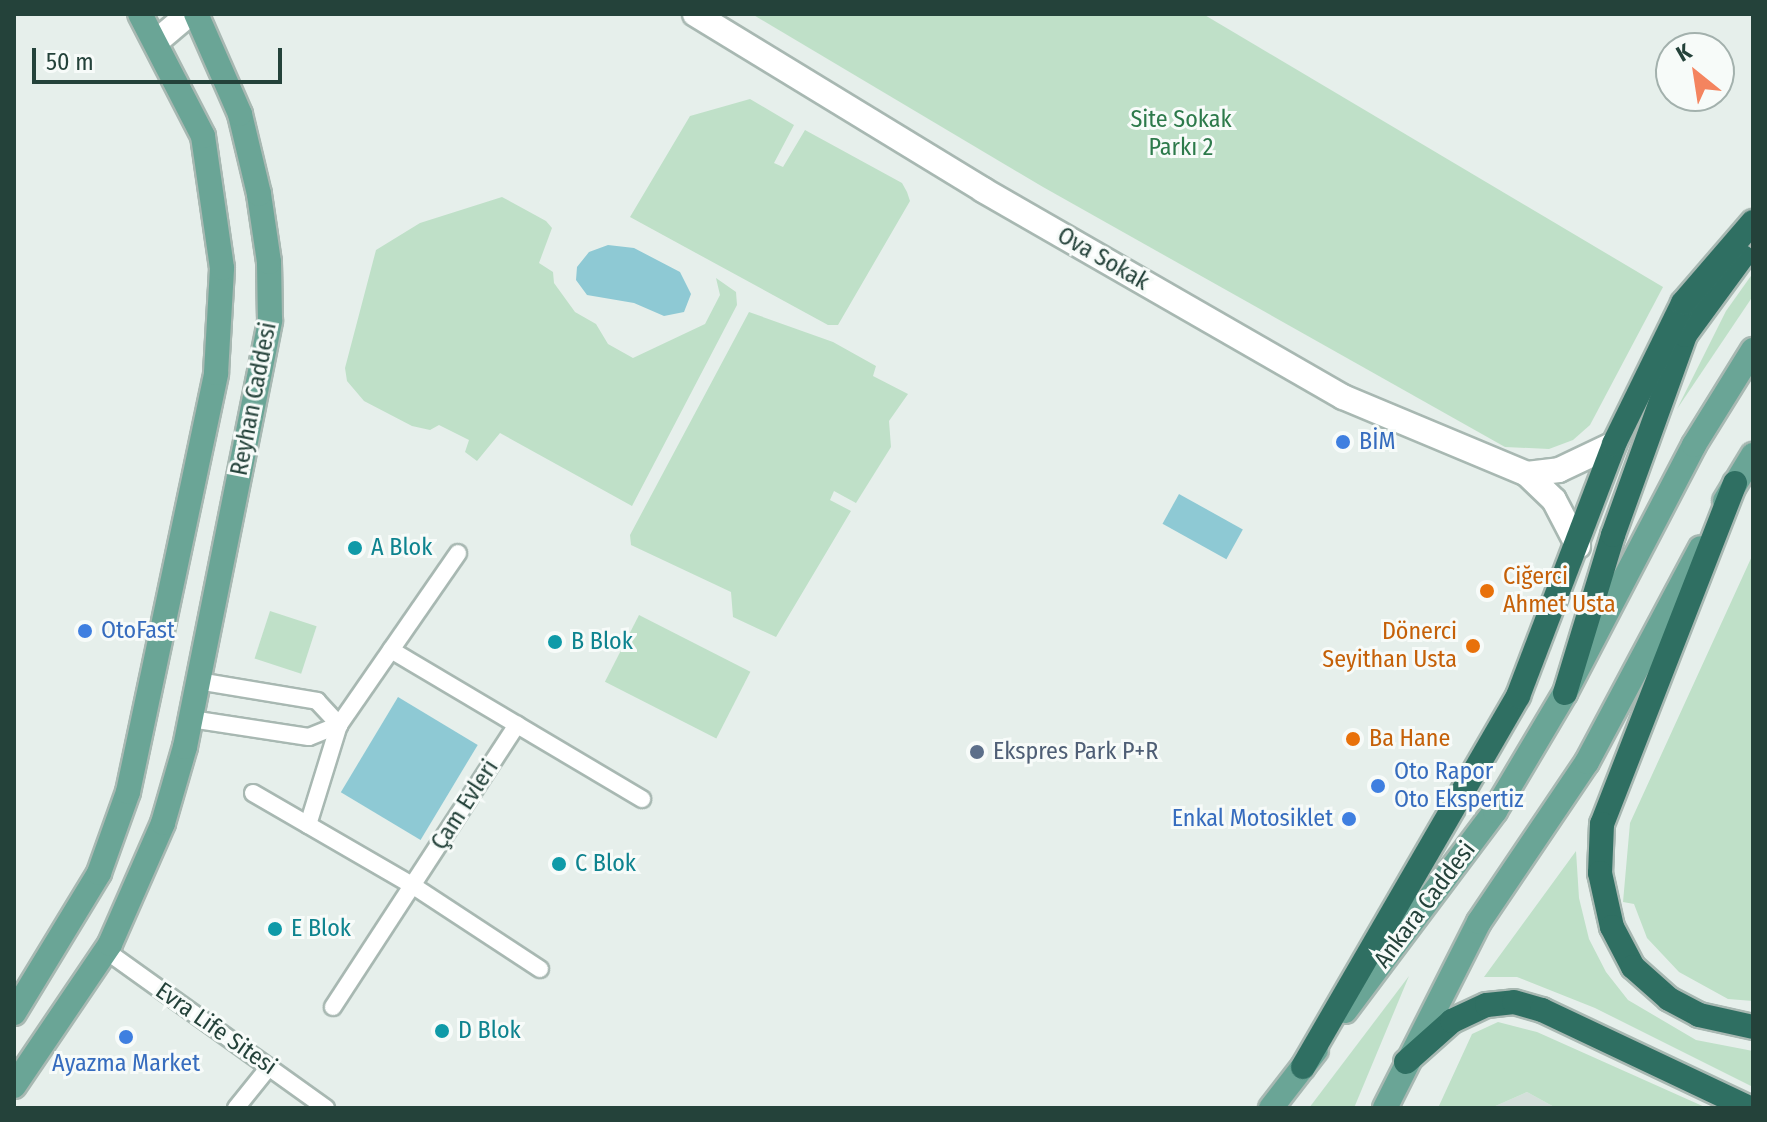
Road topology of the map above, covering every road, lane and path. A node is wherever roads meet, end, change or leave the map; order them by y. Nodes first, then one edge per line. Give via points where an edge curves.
1 (140, 14) edge
2 (189, 14) edge
3 (196, 14) edge
4 (695, 14) edge
5 (157, 41) junction
6 (1753, 222) edge
7 (1753, 242) edge
8 (1753, 350) edge
9 (1614, 444) junction
10 (1753, 455) edge
11 (1527, 474) junction
12 (1735, 483) junction
13 (1578, 546) junction
14 (458, 553) dead end
15 (391, 650) junction
16 (153, 688) junction
17 (1565, 693) junction
18 (195, 699) junction
19 (339, 725) junction
20 (517, 725) junction
21 (253, 793) dead end
22 (642, 799) dead end
23 (308, 825) junction
24 (412, 885) junction
25 (105, 950) junction
26 (540, 969) dead end
27 (333, 1007) dead end
28 (14, 1013) edge
29 (1753, 1027) edge
30 (1406, 1062) junction
31 (269, 1067) junction
32 (1303, 1067) junction
33 (14, 1086) edge
34 (236, 1108) edge
35 (326, 1108) edge
36 (1271, 1108) edge
37 (1385, 1108) edge
38 (1749, 1108) edge

1 - 5 main road, Reyhan Caddesi
2 - 5 street
3 - 18 main road, Reyhan Caddesi via 240,114 269,262 270,320
4 - 11 street, Ova Sokak via 983,190 1343,397
5 - 16 main road, Reyhan Caddesi via 203,136 214,193 222,322
6 - 9 highway via 1683,303
7 - 17 highway via 1685,335 1613,535
8 - 17 main road, Ankara Caddesi via 1694,445
9 - 11 street via 1559,470
9 - 13 highway
10 - 12 main road
11 - 13 street, Ova Sokak via 1554,500
12 - 29 highway via 1602,824 1600,873 1612,927 1633,967 1669,999 1699,1015
12 - 30 main road via 1587,762 1479,922
13 - 32 highway via 1518,696
14 - 15 lane
15 - 19 lane
15 - 20 lane
16 - 18 main road
16 - 28 main road, Reyhan Caddesi via 128,792 99,873
17 - 32 main road, Ankara Caddesi via 1495,811
18 - 19 lane via 309,737
18 - 19 lane via 317,701
18 - 25 main road, Reyhan Caddesi via 163,823
19 - 23 lane
20 - 22 lane
20 - 24 lane, Çam Evleri
21 - 23 lane
23 - 24 lane
24 - 26 lane
24 - 27 lane, Çam Evleri
25 - 31 lane, Evra Life Sitesi
25 - 33 main road, Reyhan Caddesi
30 - 37 main road
30 - 38 highway via 1452,1021 1487,1005 1514,1002 1542,1010
31 - 34 lane
31 - 35 lane, Evra Life Sitesi
32 - 36 main road, Ankara Caddesi

